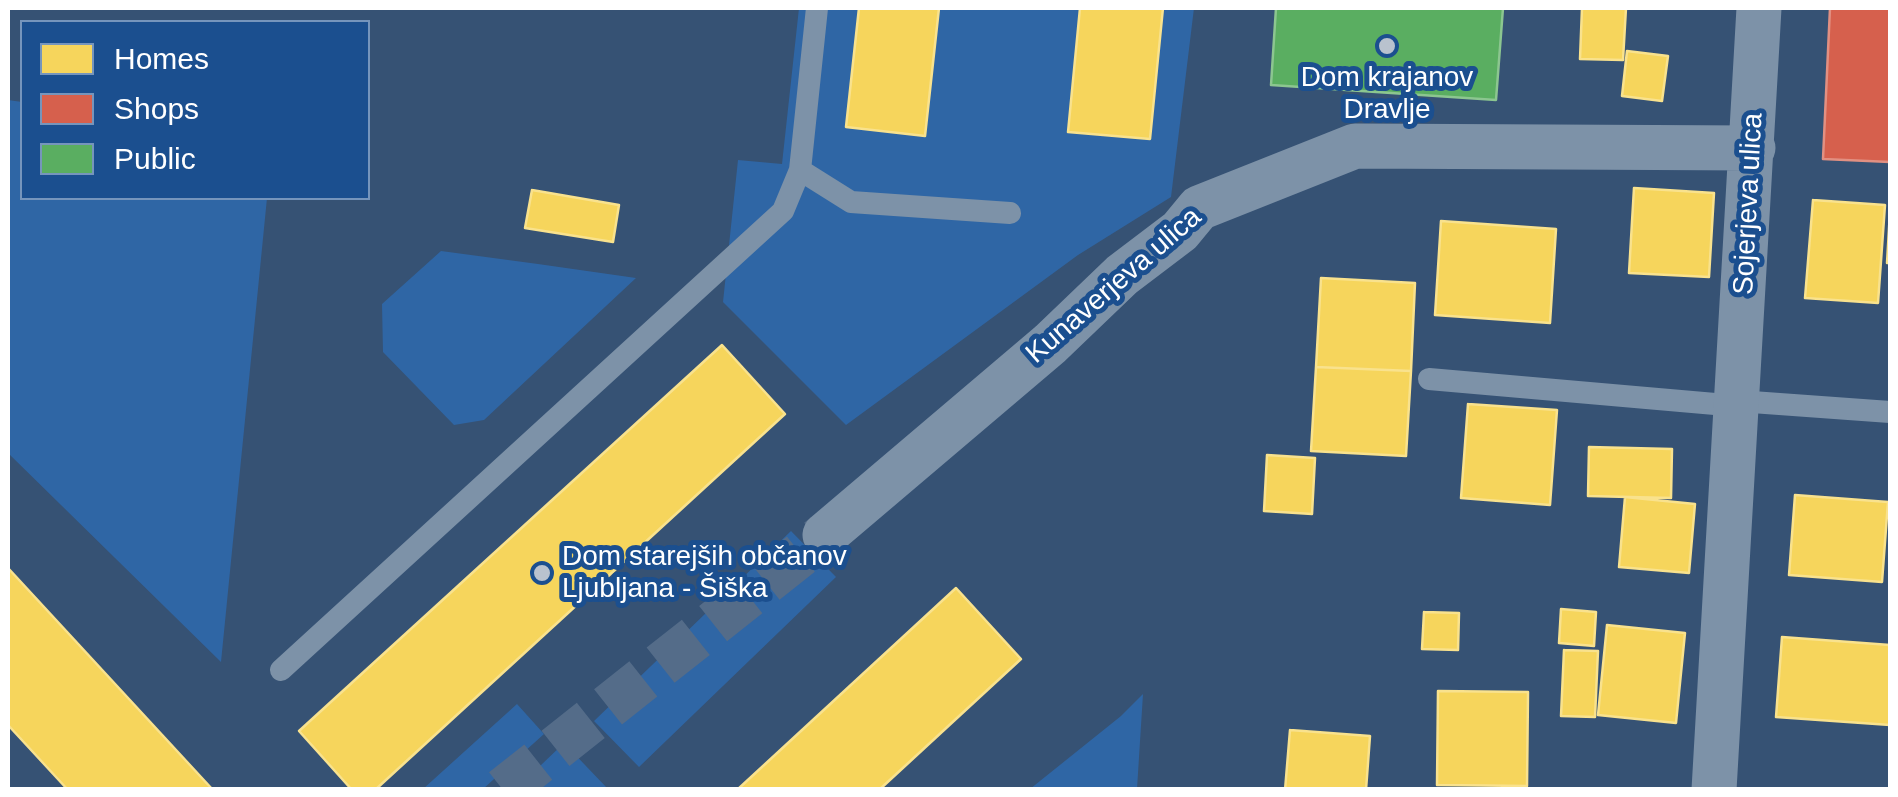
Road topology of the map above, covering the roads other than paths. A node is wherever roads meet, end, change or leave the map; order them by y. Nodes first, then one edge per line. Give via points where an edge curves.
1 (817, 8) edge
2 (1759, 8) edge
3 (1753, 148) junction
4 (800, 170) junction
5 (1010, 213) dead end
6 (1430, 379) dead end
7 (1738, 403) junction
8 (1890, 412) edge
9 (825, 535) tunnel mouth
10 (282, 670) dead end
11 (1714, 790) edge

1 - 4 lane
2 - 3 street, Sojerjeva ulica
3 - 7 street, Sojerjeva ulica
3 - 9 street, Kunaverjeva ulica via 1355,146 1198,208 1180,231 1122,274 1050,344
4 - 5 lane via 851,202
4 - 10 lane via 783,211
6 - 7 lane
7 - 8 lane
7 - 11 street, Sojerjeva ulica

